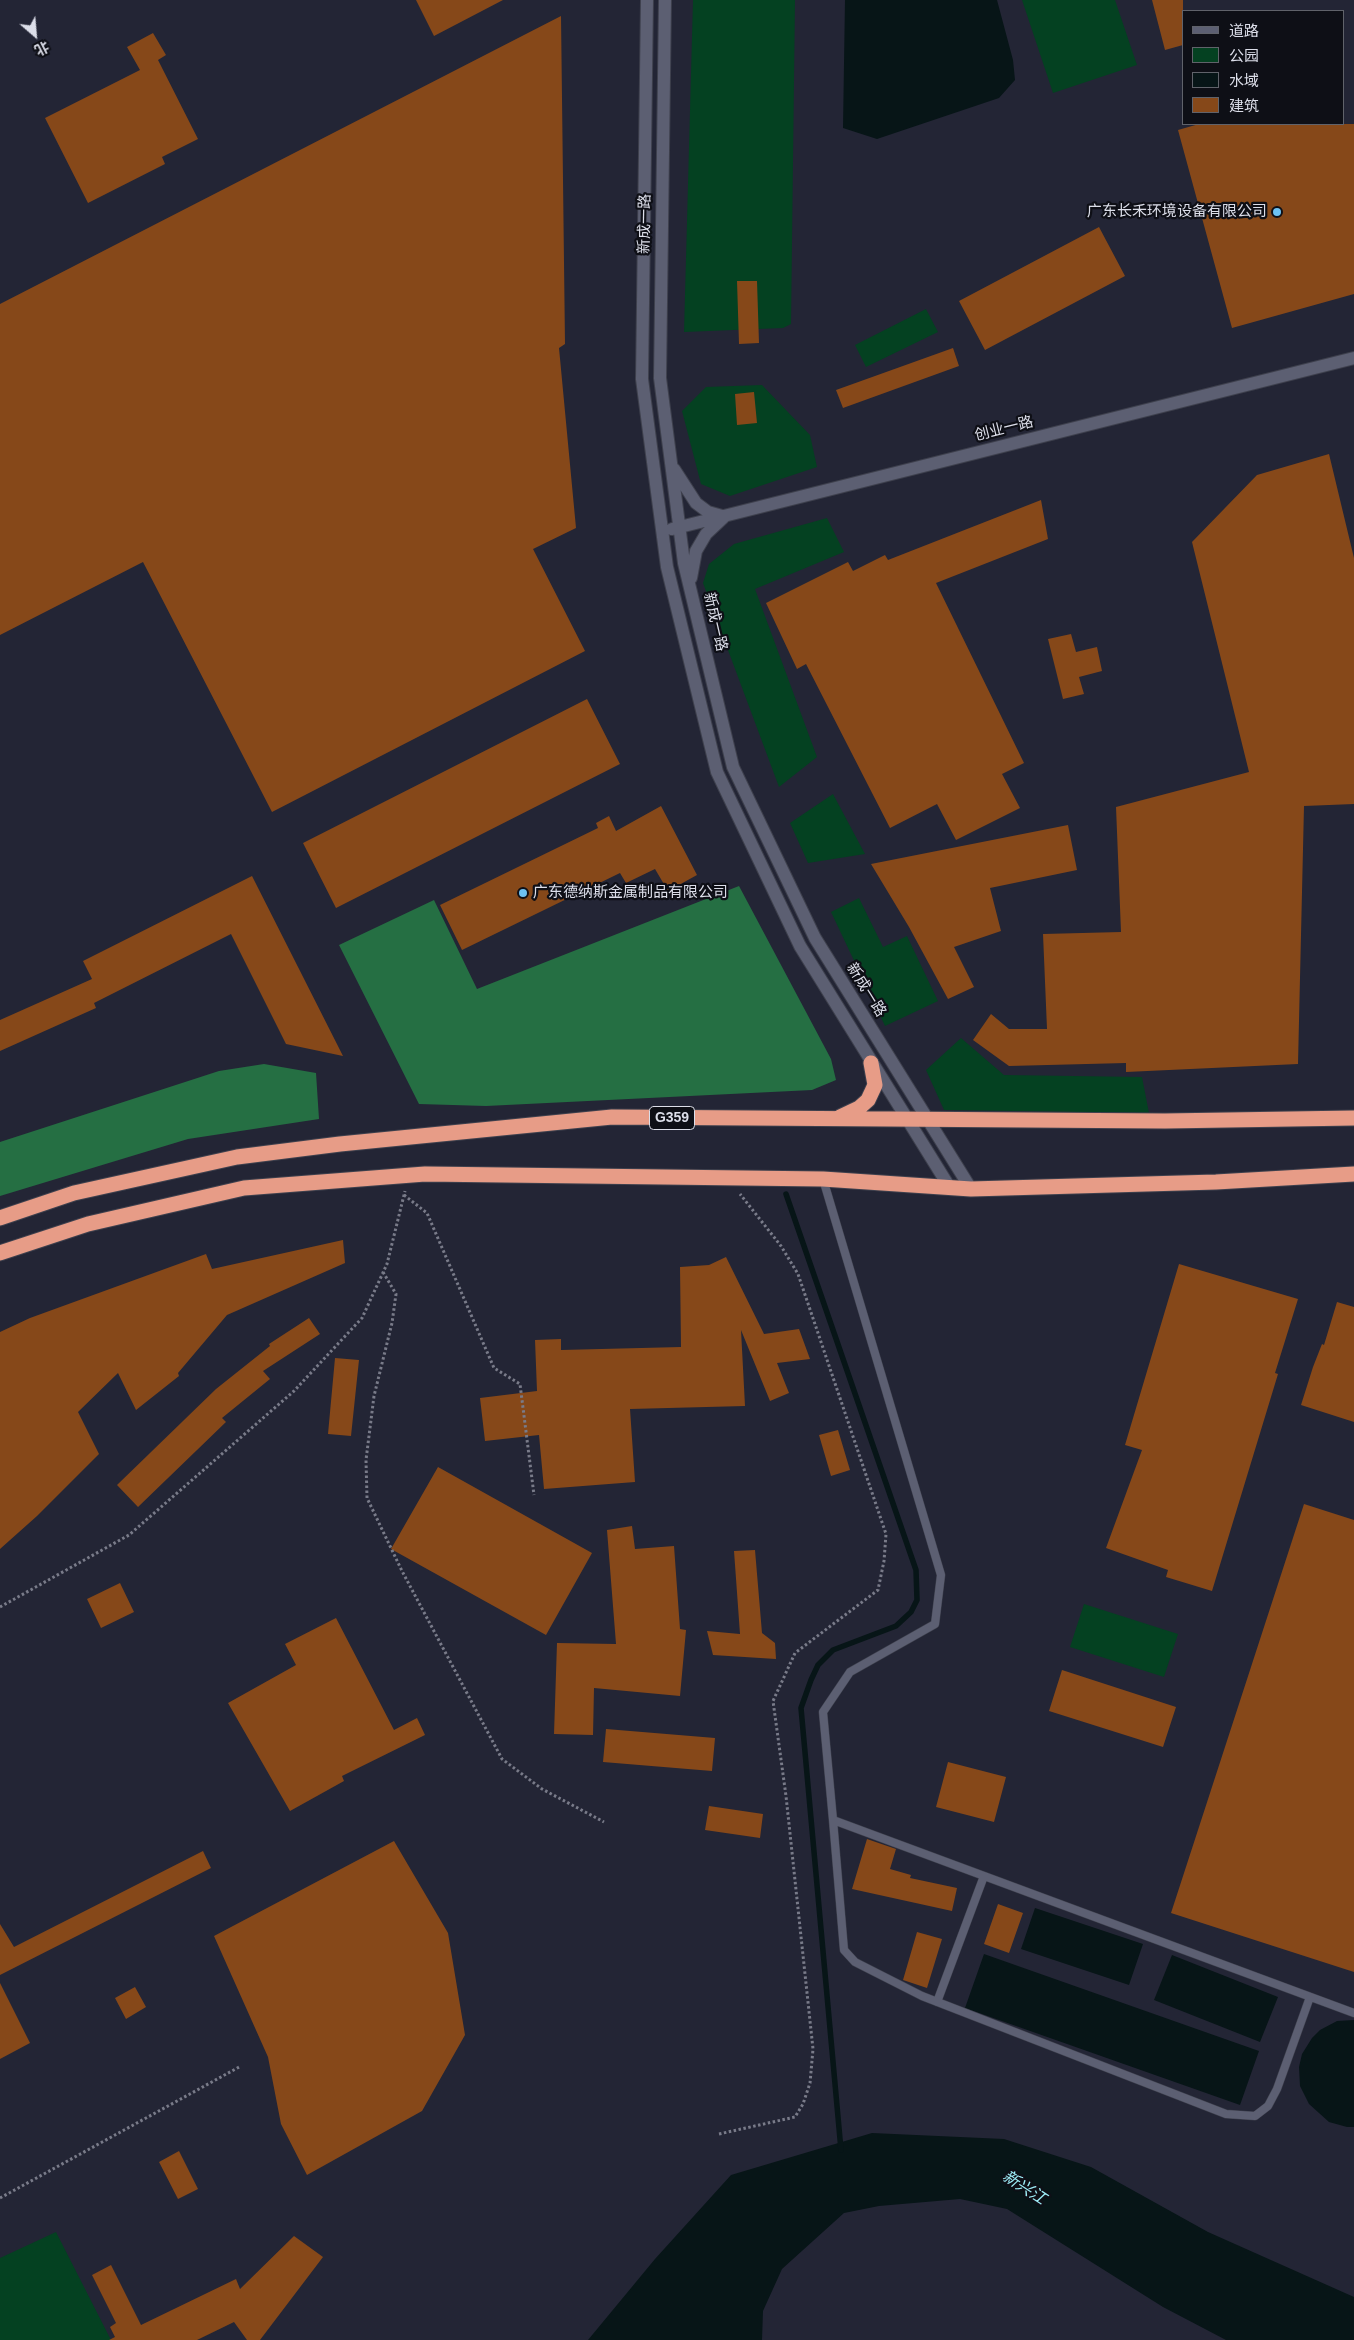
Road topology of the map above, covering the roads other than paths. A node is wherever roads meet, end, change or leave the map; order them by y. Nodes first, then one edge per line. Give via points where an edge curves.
1 (647, 0) edge
2 (665, 0) edge
3 (1354, 358) edge
4 (671, 465) junction
5 (725, 517) junction
6 (680, 528) junction
7 (662, 530) junction
8 (690, 588) junction
9 (872, 1063) junction
10 (1354, 1118) edge
11 (836, 1119) junction
12 (906, 1119) junction
13 (927, 1119) junction
14 (1354, 1174) edge
15 (823, 1180) junction
16 (950, 1188) junction
17 (971, 1189) junction
18 (0, 1218) edge
19 (0, 1253) edge
20 (832, 1820) junction
21 (984, 1876) junction
22 (1310, 1997) junction
23 (937, 2002) junction
24 (1354, 2014) edge

1 - 7 street, 新成一路 via 642,379
2 - 4 street, 新成一路 via 660,378
3 - 5 street, 创业一路
4 - 5 street via 696,503 708,512
4 - 6 street, 新成一路
5 - 6 street, 创业一路
5 - 8 street via 706,534 696,551
6 - 7 street, 创业一路
6 - 8 street, 新成一路
7 - 9 street, 新成一路 via 667,566 717,772 800,946
8 - 13 street, 新成一路 via 733,766 815,938
9 - 11 highway via 875,1085 868,1100
9 - 12 street, 新成一路
10 - 13 highway, G359 via 1165,1121
11 - 12 highway, G359
11 - 18 highway, G359 via 612,1117 340,1144 237,1157 74,1193
12 - 13 highway, G359
12 - 16 street, 新成一路
13 - 17 street, 新成一路
14 - 17 highway via 1216,1182
15 - 16 highway
15 - 19 highway via 424,1174 244,1188 88,1224
15 - 20 lane via 941,1575 935,1624 850,1672 823,1712
16 - 17 highway
20 - 21 lane
20 - 23 lane via 844,1950 855,1962
21 - 22 lane
21 - 23 lane
22 - 23 lane via 1277,2089 1268,2106 1255,2116 1226,2114
22 - 24 lane

